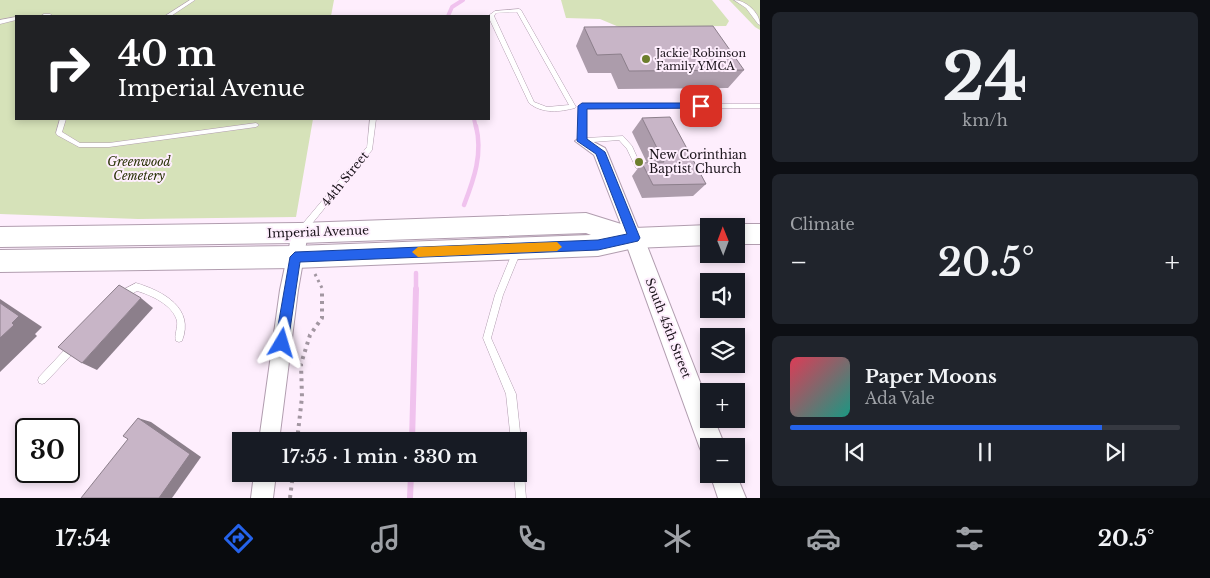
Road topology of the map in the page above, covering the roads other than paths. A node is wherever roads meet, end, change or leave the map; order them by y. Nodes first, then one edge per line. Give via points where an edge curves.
1 (193, 0) edge
2 (736, 0) edge
3 (170, 15) edge
4 (15, 20) edge
5 (0, 22) edge
6 (760, 24) edge
7 (582, 106) junction
8 (760, 106) edge
9 (573, 107) junction
10 (63, 120) edge
11 (373, 120) edge
12 (256, 125) dead end
13 (582, 141) junction
14 (638, 166) dead end
15 (745, 234) edge
16 (760, 234) edge
17 (700, 235) edge
18 (0, 237) edge
19 (634, 238) junction
20 (298, 245) junction
21 (518, 248) junction
22 (0, 261) edge
23 (117, 300) edge
24 (83, 336) edge
25 (179, 338) dead end
26 (42, 380) dead end
27 (270, 432) edge
28 (515, 432) edge
29 (709, 438) edge
30 (264, 482) edge
31 (520, 482) edge
32 (726, 483) edge
33 (262, 498) edge
34 (521, 498) edge
35 (732, 498) edge

1 - 3 lane
2 - 6 lane via 748,7
4 - 5 lane
7 - 8 lane
7 - 9 lane
7 - 13 lane
9 - 9 lane via 552,110 532,103 492,13 519,10
10 - 12 lane via 59,133 79,145
11 - 20 lane, 44th Street via 370,148
13 - 14 lane via 620,138 630,148
13 - 19 street via 600,152
15 - 16 main road
17 - 19 main road, Imperial Avenue
18 - 20 main road, Imperial Avenue
19 - 20 main road, Imperial Avenue via 586,223
19 - 21 main road, Imperial Avenue via 608,244
19 - 29 street, South 45th Street
20 - 21 main road, Imperial Avenue
20 - 22 main road, Imperial Avenue
20 - 27 street
21 - 28 lane via 499,295 487,338 511,394
23 - 25 lane via 136,287 148,289 175,309 181,322
24 - 26 lane
30 - 33 street
31 - 34 lane
32 - 35 street

